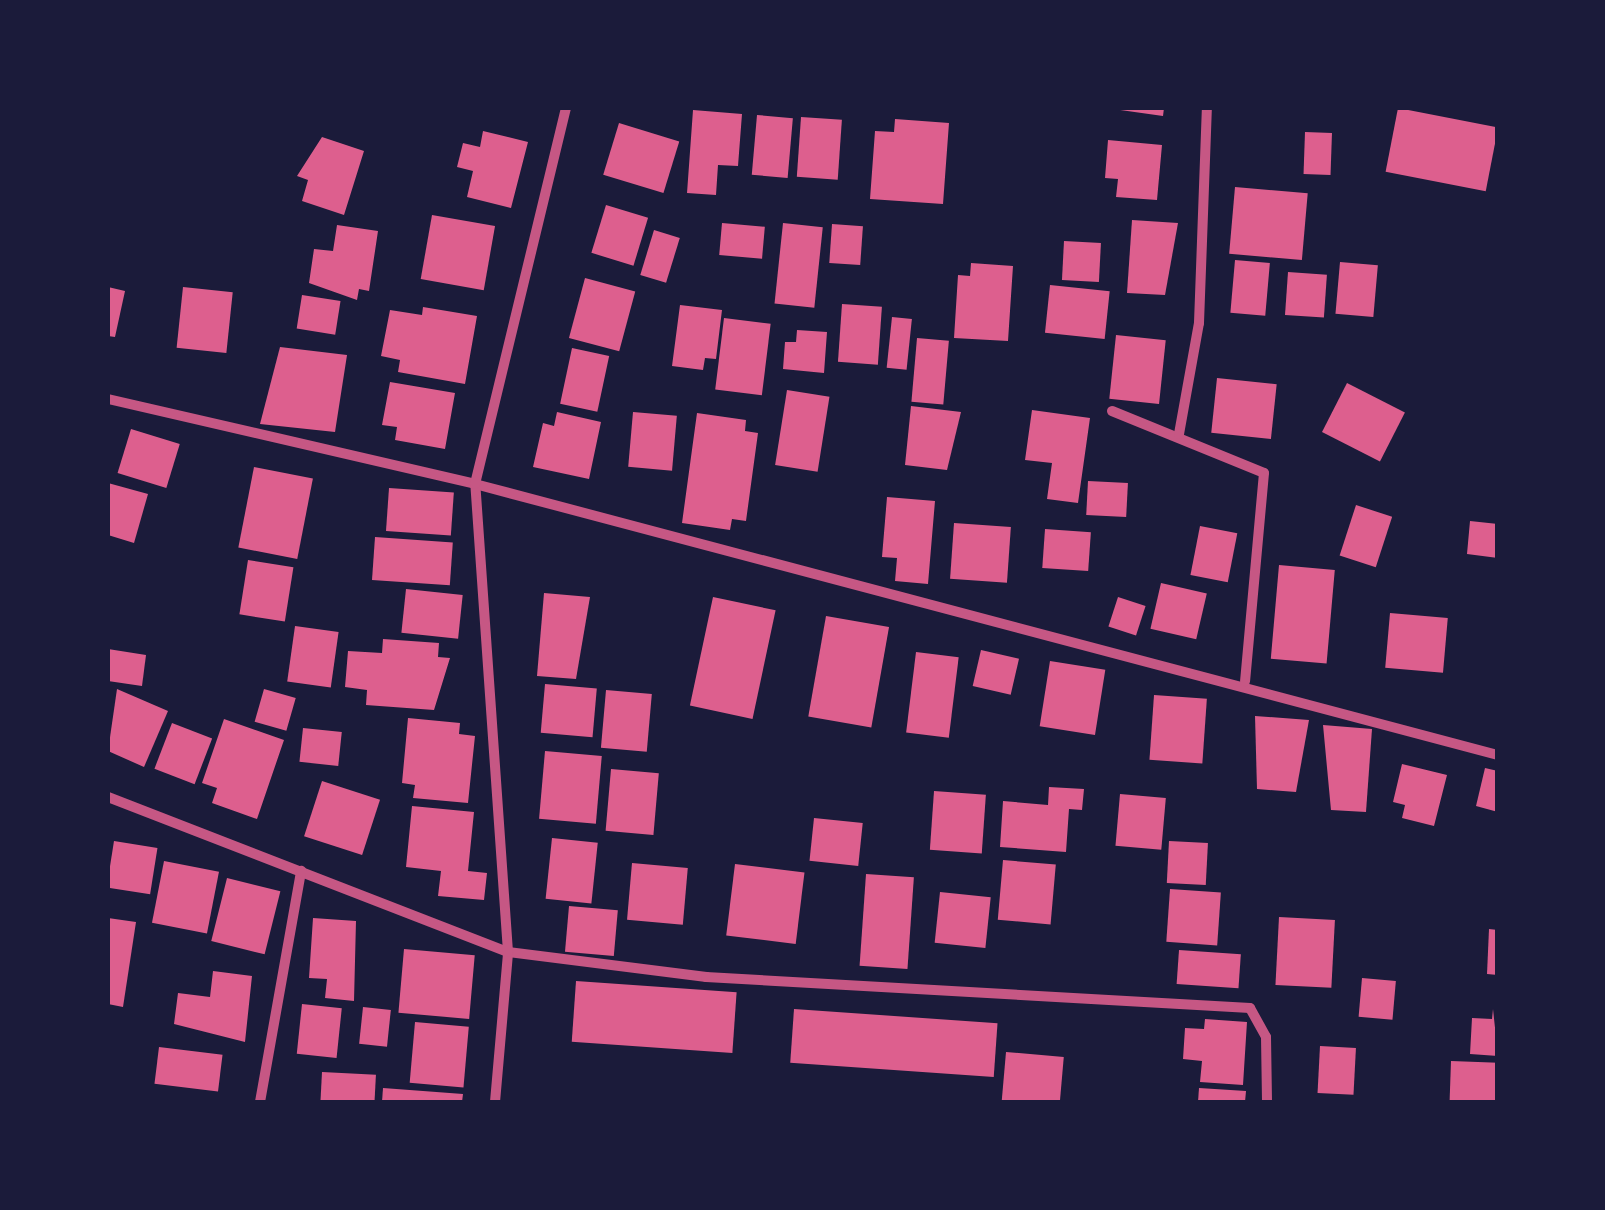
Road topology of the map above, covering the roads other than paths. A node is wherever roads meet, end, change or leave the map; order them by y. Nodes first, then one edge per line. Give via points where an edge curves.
1 (566, 108) edge
2 (1207, 108) edge
3 (108, 399) edge
4 (1112, 411) dead end
5 (1179, 434) junction
6 (475, 484) junction
7 (1245, 681) junction
8 (1498, 755) edge
9 (108, 797) edge
10 (301, 871) junction
11 (508, 952) junction
12 (260, 1102) edge
13 (494, 1102) edge
14 (1267, 1102) edge

1 - 6 street
2 - 5 street via 1199,324
3 - 6 street
4 - 5 street
5 - 7 street via 1264,473
6 - 7 street
6 - 11 street
7 - 8 street
9 - 10 street
10 - 11 street
10 - 12 street
11 - 13 street
11 - 14 street via 706,977 1250,1008 1266,1037

